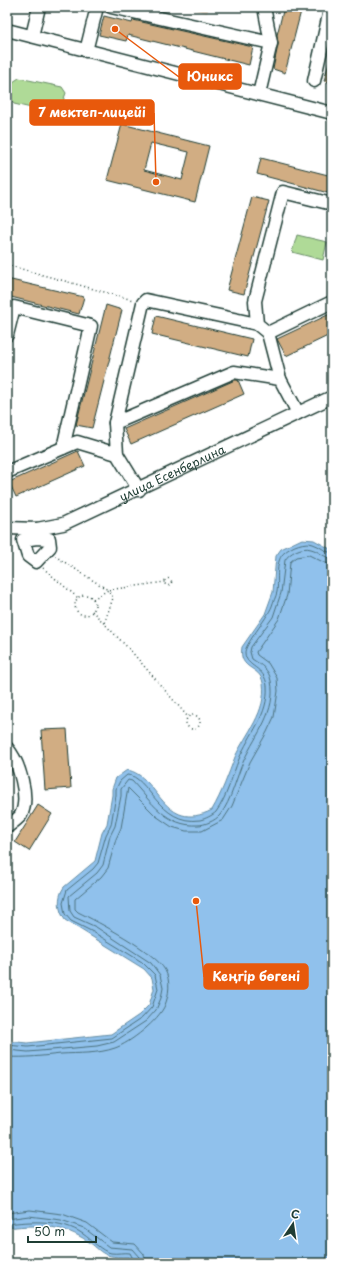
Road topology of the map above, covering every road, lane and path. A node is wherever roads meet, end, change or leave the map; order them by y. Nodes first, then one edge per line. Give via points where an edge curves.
1 (39, 7) edge
2 (97, 7) edge
3 (111, 7) edge
4 (264, 7) edge
5 (329, 7) edge
6 (7, 30) edge
7 (32, 36) junction
8 (271, 43) junction
9 (86, 51) junction
10 (314, 81) dead end
11 (258, 94) junction
12 (332, 113) edge
13 (332, 204) edge
14 (7, 265) edge
15 (332, 302) edge
16 (142, 303) junction
17 (257, 324) junction
18 (268, 333) junction
19 (7, 335) edge
20 (280, 379) junction
21 (332, 398) edge
22 (298, 413) junction
23 (116, 423) junction
24 (63, 448) junction
25 (117, 454) junction
26 (7, 472) edge
27 (139, 490) junction
28 (7, 528) edge
29 (37, 533) junction
30 (46, 551) junction
31 (36, 562) junction
32 (164, 582) dead end
33 (108, 590) junction
34 (78, 598) junction
35 (93, 599) junction
36 (92, 611) junction
37 (104, 624) junction
38 (188, 717) junction
39 (7, 748) edge
40 (7, 827) edge

1 - 7 street
2 - 9 street
3 - 8 street
4 - 8 street
5 - 10 street
6 - 7 street
7 - 9 street
8 - 11 street
9 - 11 street
11 - 12 street
13 - 17 street via 284,192 255,301
14 - 16 path
15 - 18 street
16 - 17 street via 146,300
16 - 23 street
17 - 18 street
18 - 20 street
19 - 24 street via 14,307 90,326
20 - 22 street
20 - 23 street via 234,372
21 - 22 street, улица Есенберлина
22 - 27 street, улица Есенберлина
23 - 25 street
24 - 25 street via 77,442
24 - 26 street
25 - 27 street
27 - 29 street, улица Есенберлина
28 - 29 street, улица Есенберлина
29 - 30 street via 49,539 50,547
29 - 31 street via 23,540 28,556
30 - 31 street
30 - 33 path
31 - 34 path
32 - 33 path
33 - 35 path
33 - 37 path via 113,598
34 - 35 path via 85,595
34 - 36 path via 75,605 77,611 86,614
35 - 36 path
36 - 37 path
37 - 38 path
38 - 38 path via 187,727 198,727 198,716
39 - 40 street via 18,768 25,791 21,815

